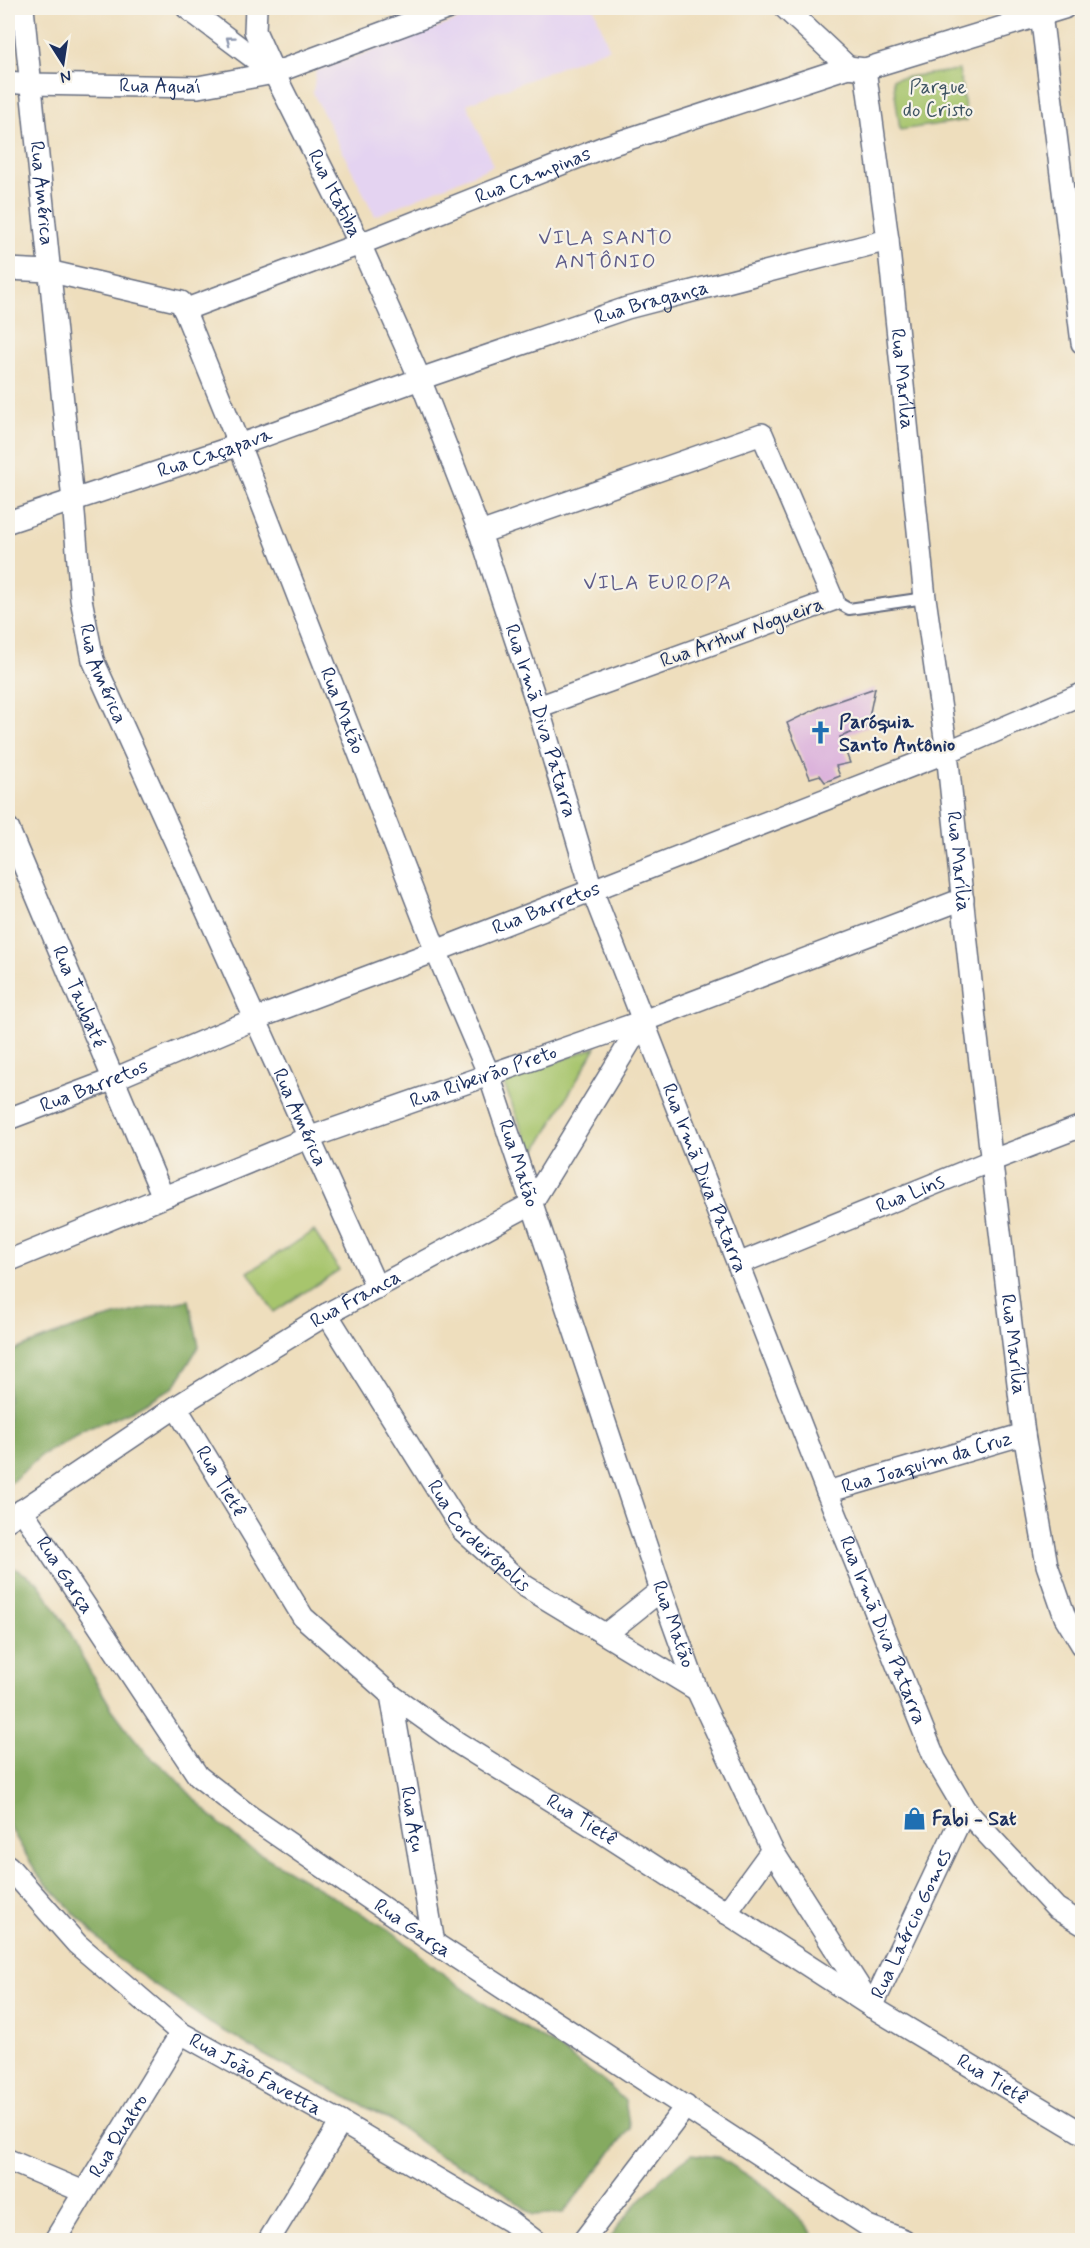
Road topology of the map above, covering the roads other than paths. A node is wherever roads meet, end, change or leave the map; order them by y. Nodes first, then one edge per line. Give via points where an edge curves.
1 (23, 8) edge
2 (187, 8) edge
3 (256, 8) edge
4 (448, 8) edge
5 (785, 8) edge
6 (1064, 8) edge
7 (1041, 14) junction
8 (857, 68) junction
9 (274, 73) junction
10 (8, 82) edge
11 (30, 84) junction
12 (888, 240) junction
13 (360, 244) junction
14 (8, 269) edge
15 (48, 271) junction
16 (184, 310) junction
17 (1083, 343) edge
18 (420, 380) junction
19 (239, 445) junction
20 (73, 501) junction
21 (8, 522) edge
22 (480, 533) junction
23 (925, 598) junction
24 (833, 600) junction
25 (1083, 694) edge
26 (538, 707) junction
27 (947, 752) junction
28 (8, 828) edge
29 (592, 890) junction
30 (963, 899) junction
31 (436, 951) junction
32 (255, 1019) junction
33 (643, 1021) junction
34 (489, 1075) junction
35 (114, 1079) junction
36 (8, 1119) edge
37 (1083, 1126) edge
38 (308, 1138) junction
39 (993, 1160) junction
40 (163, 1197) junction
41 (531, 1204) junction
42 (8, 1260) edge
43 (738, 1264) junction
44 (377, 1288) junction
45 (327, 1314) junction
46 (176, 1407) junction
47 (1024, 1434) junction
48 (827, 1492) junction
49 (15, 1515) edge
50 (661, 1590) junction
51 (606, 1634) junction
52 (1083, 1645) edge
53 (697, 1690) junction
54 (391, 1695) junction
55 (965, 1810) junction
56 (772, 1850) junction
57 (8, 1866) edge
58 (726, 1913) junction
59 (1083, 1924) edge
60 (434, 1943) junction
61 (872, 2007) junction
62 (181, 2033) junction
63 (686, 2106) junction
64 (341, 2122) junction
65 (1083, 2133) edge
66 (8, 2160) edge
67 (84, 2192) junction
68 (869, 2233) edge
69 (55, 2241) edge
70 (269, 2241) edge
71 (534, 2241) edge
72 (584, 2241) edge
73 (904, 2241) edge

1 - 11 street, Rua América
9 -> 2 street
3 - 9 street, Rua Itatiba via 255,31
4 - 9 street, Rua Aguaí
5 - 8 street
6 - 7 street, Rua Campinas
7 - 8 street, Rua Campinas
7 - 17 street
8 - 12 street, Rua Marília
8 - 13 street, Rua Campinas via 604,147
9 - 11 street, Rua Aguaí via 198,87
9 - 13 street, Rua Itatiba
10 - 11 street, Rua Aguaí
11 - 15 street, Rua América
12 - 18 street, Rua Bragança via 627,308
12 - 23 street, Rua Marília
13 - 16 street, Rua Campinas
13 - 18 street, Rua Itatiba
14 - 15 street
15 - 16 street via 182,302
15 - 20 street, Rua América
16 - 19 street, Rua Matão
18 - 19 street, Rua Caçapava
18 - 22 street, Rua Irmã Diva Patarra
19 - 20 street, Rua Caçapava
19 - 31 street, Rua Matão
20 - 21 street, Rua Caçapava
20 - 32 street, Rua América via 81,599 93,660
22 - 24 street, Rua Arthur Nogueira via 762,434
22 - 26 street, Rua Irmã Diva Patarra
23 - 24 lane via 849,609
23 - 27 street, Rua Marília
24 - 26 street, Rua Arthur Nogueira
25 - 27 street, Rua Barretos
26 - 29 street, Rua Irmã Diva Patarra
27 - 29 street, Rua Barretos
27 - 30 street, Rua Marília
28 - 35 street, Rua Taubaté
29 - 31 street, Rua Barretos
29 - 33 street, Rua Irmã Diva Patarra
30 - 33 street, Rua Ribeirão Preto
30 - 39 street, Rua Marília
31 - 32 street, Rua Barretos
31 - 34 street, Rua Matão
32 - 35 street, Rua Barretos
32 - 38 street, Rua América
33 - 34 street, Rua Ribeirão Preto
33 - 41 street, Rua Franca
33 - 43 street, Rua Irmã Diva Patarra
34 - 38 street, Rua Ribeirão Preto
34 - 41 street, Rua Matão
35 - 36 street, Rua Barretos
35 - 40 street, Rua Taubaté
37 - 39 street, Rua Lins
38 - 40 street, Rua Ribeirão Preto
38 - 44 street, Rua América
39 - 43 street, Rua Lins
39 - 47 street, Rua Marília
40 - 42 street, Rua Ribeirão Preto
41 - 44 street, Rua Franca
41 - 50 street, Rua Matão
43 - 48 street, Rua Irmã Diva Patarra
44 - 45 street, Rua Franca
45 - 46 street, Rua Franca
45 - 51 street, Rua Cordeirópolis via 463,1531 525,1586
46 - 49 street, Rua Franca
46 - 54 street, Rua Tietê via 303,1617
47 - 48 street, Rua Joaquim da Cruz
47 - 52 street, Rua Marília via 1047,1564 1065,1617
48 - 55 street, Rua Irmã Diva Patarra via 935,1759
49 - 60 street, Rua Garça via 198,1776 252,1818
50 - 51 street
50 - 53 street, Rua Matão
51 - 53 street, Rua Cordeirópolis
53 - 56 street, Rua Matão
54 - 58 street, Rua Tietê via 458,1743
54 - 60 street, Rua Açu
55 - 59 street, Rua Irmã Diva Patarra via 1056,1908
55 - 61 street, Rua Laércio Gomes
56 - 58 street
56 - 61 street, Rua Matão
57 - 62 street, Rua João Favetta via 77,1944
58 - 61 street, Rua Tietê
60 - 63 street, Rua Garça
61 - 65 street, Rua Tietê
62 - 64 street, Rua João Favetta
62 - 67 street, Rua Quatro
63 - 68 street, Rua Garça
63 - 72 street
64 - 70 street
64 - 71 street, Rua João Favetta via 509,2221
66 - 67 street
67 - 69 street, Rua Quatro
68 - 73 street, Rua Garça

